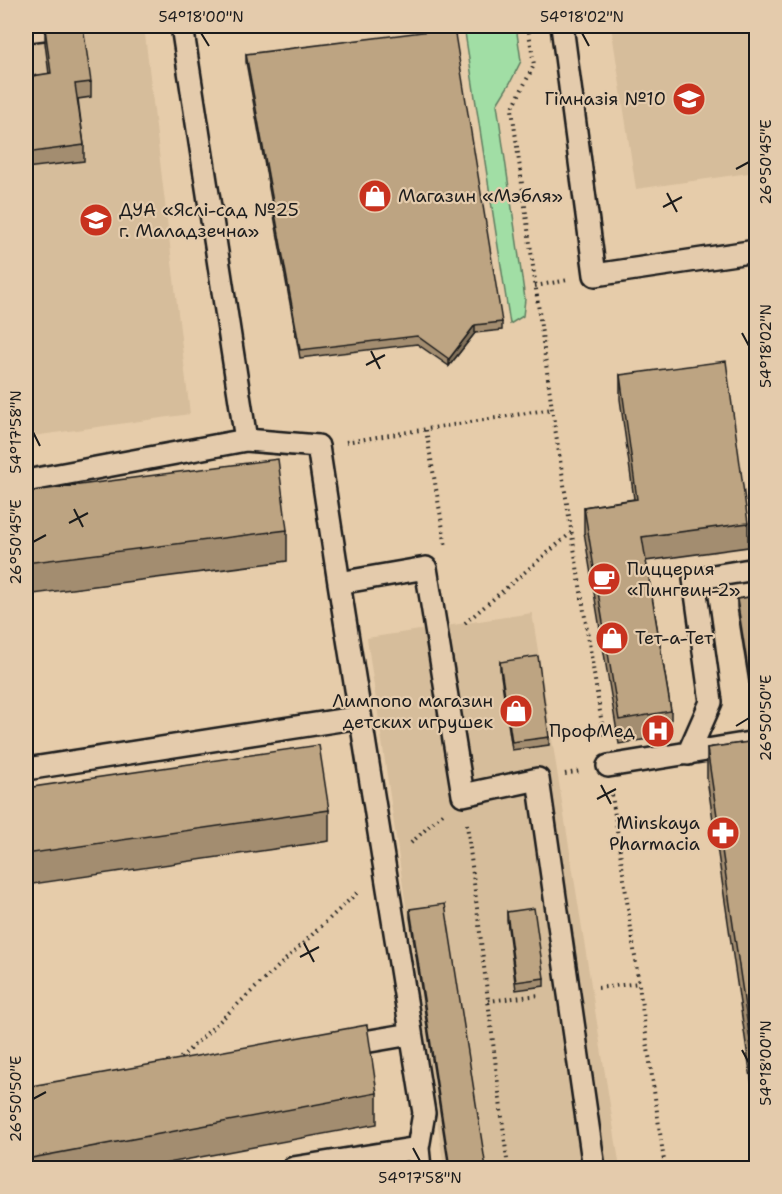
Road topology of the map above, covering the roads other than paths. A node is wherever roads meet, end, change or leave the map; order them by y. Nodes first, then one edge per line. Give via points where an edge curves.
1 (67, 26) edge
2 (182, 26) edge
3 (562, 26) edge
4 (26, 31) edge
5 (756, 251) edge
6 (246, 440) junction
7 (26, 481) edge
8 (756, 569) edge
9 (339, 582) junction
10 (360, 717) junction
11 (756, 742) edge
12 (688, 754) junction
13 (609, 766) road end
14 (26, 769) edge
15 (411, 1034) junction
16 (318, 1049) edge
17 (419, 1158) edge
18 (293, 1168) edge
19 (594, 1168) edge

1 - 4 lane
2 - 6 lane
3 - 5 lane via 595,275
6 - 7 lane
6 - 9 lane via 318,446
8 - 12 lane via 694,579 711,702
9 - 10 lane
9 - 19 lane via 426,568 463,795 538,779
10 - 14 lane
10 - 15 lane
11 - 12 lane
12 - 13 lane
15 - 16 lane
15 - 17 lane via 424,1113
17 - 18 lane

